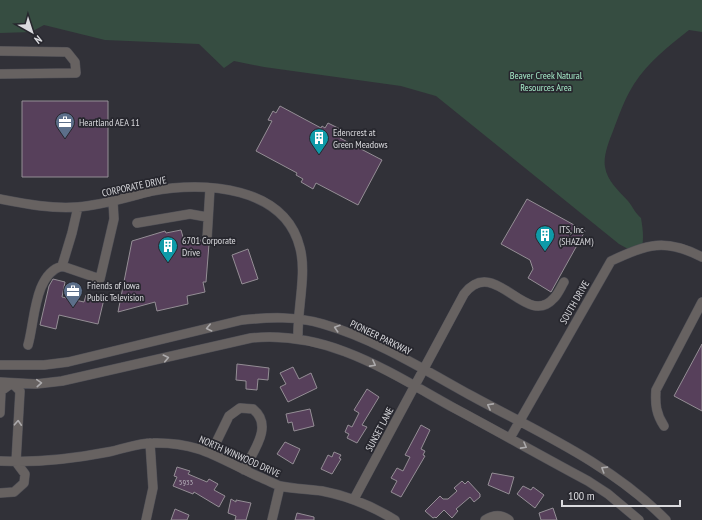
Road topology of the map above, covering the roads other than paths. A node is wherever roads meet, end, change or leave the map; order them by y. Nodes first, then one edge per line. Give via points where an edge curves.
1 (0, 51) edge
2 (0, 74) edge
3 (210, 188) junction
4 (0, 199) edge
5 (113, 201) junction
6 (78, 207) junction
7 (207, 217) junction
8 (137, 223) dead end
9 (207, 239) dead end
10 (702, 257) edge
11 (62, 266) junction
12 (564, 282) dead end
13 (702, 302) edge
14 (297, 319) junction
15 (298, 338) junction
16 (28, 345) dead end
17 (0, 364) edge
18 (12, 366) junction
19 (423, 370) junction
20 (0, 382) edge
21 (12, 383) junction
22 (415, 386) junction
23 (0, 413) edge
24 (519, 422) junction
25 (664, 426) dead end
26 (510, 438) junction
27 (150, 443) junction
28 (211, 453) junction
29 (0, 461) edge
30 (16, 462) junction
31 (244, 470) junction
32 (280, 486) junction
33 (0, 493) edge
34 (354, 499) junction
35 (146, 520) edge
36 (272, 520) edge
37 (395, 520) edge
38 (486, 520) edge
39 (509, 520) edge
40 (640, 520) edge
41 (666, 520) edge

1 - 2 street via 67,52 74,62 76,73
3 - 5 street, CORPORATE DRIVE via 152,191
3 - 7 street
3 - 14 street, CORPORATE DRIVE via 249,195 265,201 291,226 297,236 302,260
4 - 6 street, CORPORATE DRIVE via 38,206
5 - 6 street, CORPORATE DRIVE
5 - 11 street via 114,219 100,279
6 - 11 street
7 - 8 street via 190,214
7 - 9 street
10 - 24 street, SOUTH DRIVE via 684,248 662,245 639,248 611,261
11 - 16 street via 49,272 45,278 32,317
12 - 19 street, SUNSET LANE via 554,298 540,307 532,306 494,284 477,282 470,286
13 - 25 street via 656,390 658,417
14 - 15 street, CORPORATE DRIVE
14 -> 18 street, PIONEER PARKWAY via 270,317 242,320 68,362
19 -> 14 street, PIONEER PARKWAY via 354,334
21 -> 15 street via 62,381 250,338
15 -> 22 street via 343,350
17 - 18 street, PIONEER PARKWAY
18 - 21 street
19 - 22 street, SUNSET LANE
24 -> 19 street, PIONEER PARKWAY
20 - 21 street
21 - 23 street via 1,391
30 -> 21 street via 20,391
22 - 26 street
22 - 34 street, SUNSET LANE
24 - 26 street, SOUTH DRIVE
41 -> 24 street, PIONEER PARKWAY via 649,502 604,468
26 -> 40 street via 593,484
27 - 28 street, NORTH WINWOOD DRIVE via 183,444
27 - 30 street, NORTH WINWOOD DRIVE via 133,444 111,452 66,460
27 - 35 street via 153,488
28 - 31 street, NORTH WINWOOD DRIVE
28 - 31 street via 229,416 240,408 253,409 262,418 263,430
29 - 30 street, NORTH WINWOOD DRIVE
30 - 33 street via 25,474 24,483 14,492
31 - 32 street, NORTH WINWOOD DRIVE
32 - 34 street, NORTH WINWOOD DRIVE via 322,491
32 - 36 street
34 - 37 street, NORTH WINWOOD DRIVE
38 - 39 street via 492,516

